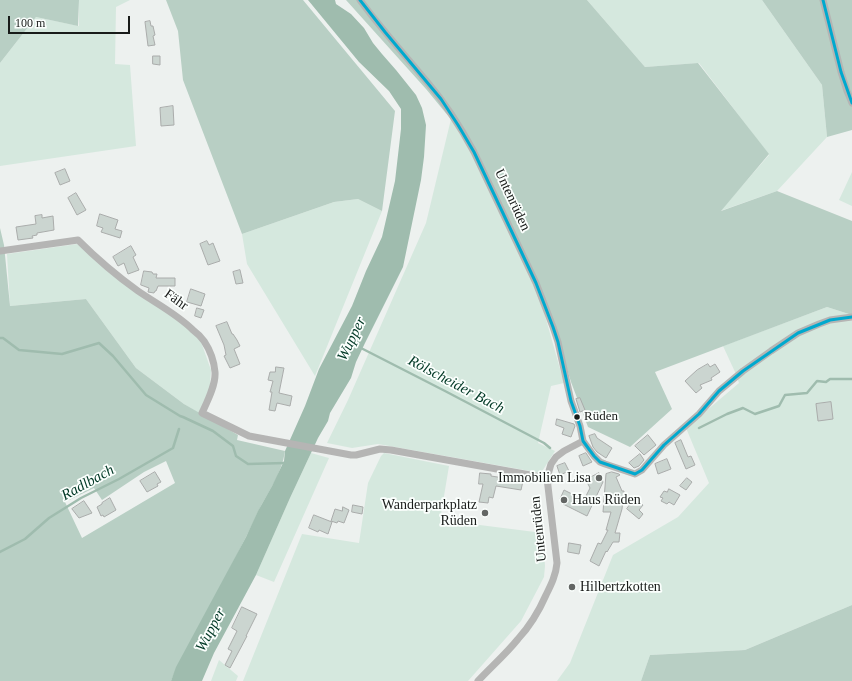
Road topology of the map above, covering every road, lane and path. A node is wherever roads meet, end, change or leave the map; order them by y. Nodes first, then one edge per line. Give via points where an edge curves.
1 (360, 0) edge
2 (823, 0) edge
3 (852, 104) edge
4 (0, 251) edge
5 (852, 317) edge
6 (267, 440) joint
7 (583, 441) junction
8 (547, 478) junction
9 (478, 681) edge

1 - 7 street, Untenrüden via 438,96 474,152 539,289 558,342
2 - 3 street
4 - 6 street, Fähr via 78,240 114,272 184,322 203,339 211,355 215,374 212,391 202,413 249,436
5 - 7 street, Untenrüden via 830,320 807,329 743,371 635,474 600,462
6 - 8 street, Untenrüden via 356,455 380,449 392,450
7 - 8 street, Untenrüden via 556,457
8 - 9 street, Untenrüden via 557,567 554,578 533,620

